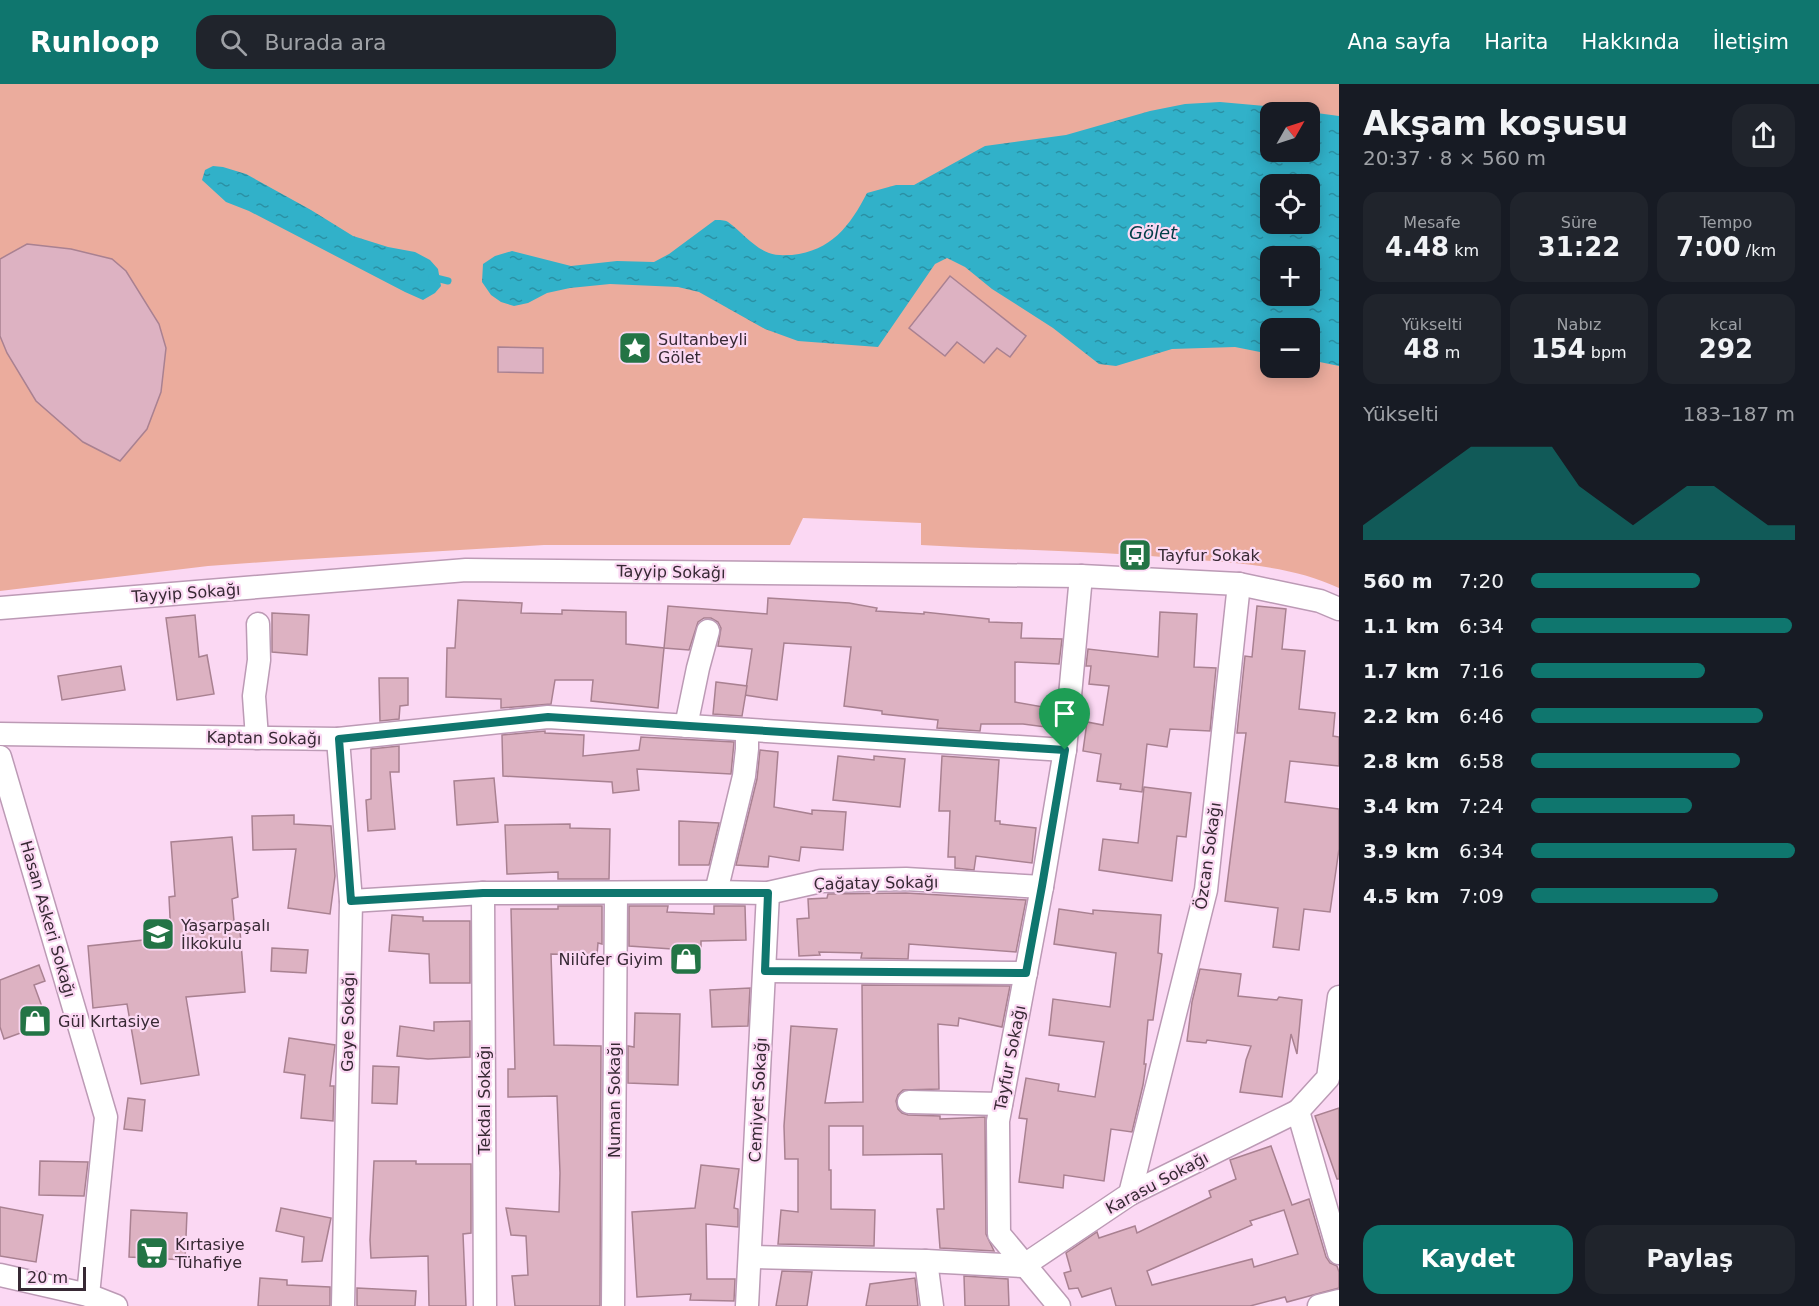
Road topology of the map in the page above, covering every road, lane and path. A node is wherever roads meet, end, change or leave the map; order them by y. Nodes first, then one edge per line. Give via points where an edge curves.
1 (1081, 576) junction
2 (1239, 584) junction
3 (0, 608) edge
4 (1339, 609) edge
5 (258, 624) dead end
6 (708, 632) dead end
7 (686, 726) junction
8 (747, 730) junction
9 (0, 734) edge
10 (257, 738) junction
11 (339, 739) junction
12 (1065, 750) junction
13 (0, 757) edge
14 (8, 810) edge
15 (1042, 886) junction
16 (716, 892) junction
17 (483, 893) junction
18 (768, 893) junction
19 (616, 894) junction
20 (351, 901) junction
21 (765, 971) junction
22 (1026, 973) junction
23 (1339, 997) edge
24 (909, 1102) dead end
25 (1001, 1104) junction
26 (1298, 1111) junction
27 (1130, 1194) junction
28 (1339, 1253) edge
29 (750, 1257) junction
30 (926, 1261) junction
31 (1023, 1266) junction
32 (0, 1275) edge
33 (88, 1295) junction
34 (1339, 1301) edge
35 (116, 1306) edge
36 (343, 1306) edge
37 (485, 1306) edge
38 (613, 1306) edge
39 (747, 1306) edge
40 (932, 1306) edge
41 (1059, 1306) edge
42 (1319, 1306) edge

1 - 2 street, Tayyip Sokağı
1 - 3 street, Tayyip Sokağı via 466,570
1 - 12 street, Tayfur Sokağı
2 - 4 street, Tayyip Sokağı via 1320,601
2 - 27 street, Özcan Sokağı via 1206,890
5 - 10 street via 254,696
6 - 7 street
7 - 8 street, Kaptan Sokağı
7 - 11 street, Kaptan Sokağı via 548,717
8 - 12 street, Kaptan Sokağı
8 - 16 street via 744,776
9 - 10 street, Kaptan Sokağı
10 - 11 street, Kaptan Sokağı
11 - 20 street, Gaye Sokağı
12 - 15 street, Tayfur Sokağı
13 - 14 street, Hasan Askeri Sokağı
14 - 33 street, Hasan Askeri Sokağı via 106,1117
15 - 18 street, Çağatay Sokağı via 906,879 821,881
15 - 22 street, Tayfur Sokağı
16 - 18 street, Çağatay Sokağı
16 - 19 street, Çağatay Sokağı
17 - 19 street, Çağatay Sokağı
17 - 20 street, Çağatay Sokağı
17 - 37 street, Tekdal Sokağı
18 - 21 street, Cemiyet Sokağı
19 - 38 street, Numan Sokağı
20 - 36 street, Gaye Sokağı
21 - 22 street
21 - 29 street, Cemiyet Sokağı
22 - 25 street, Tayfur Sokağı
23 - 26 street via 1328,1078
24 - 25 street
25 - 31 street, Tayfur Sokağı via 999,1234
26 - 27 street, Karasu Sokağı
26 - 28 street
27 - 31 street, Karasu Sokağı
29 - 30 street
29 - 39 street, Cemiyet Sokağı
30 - 31 street
30 - 40 street
31 - 41 street, Tayfur Sokağı
32 - 33 street
33 - 35 street
34 - 42 street

